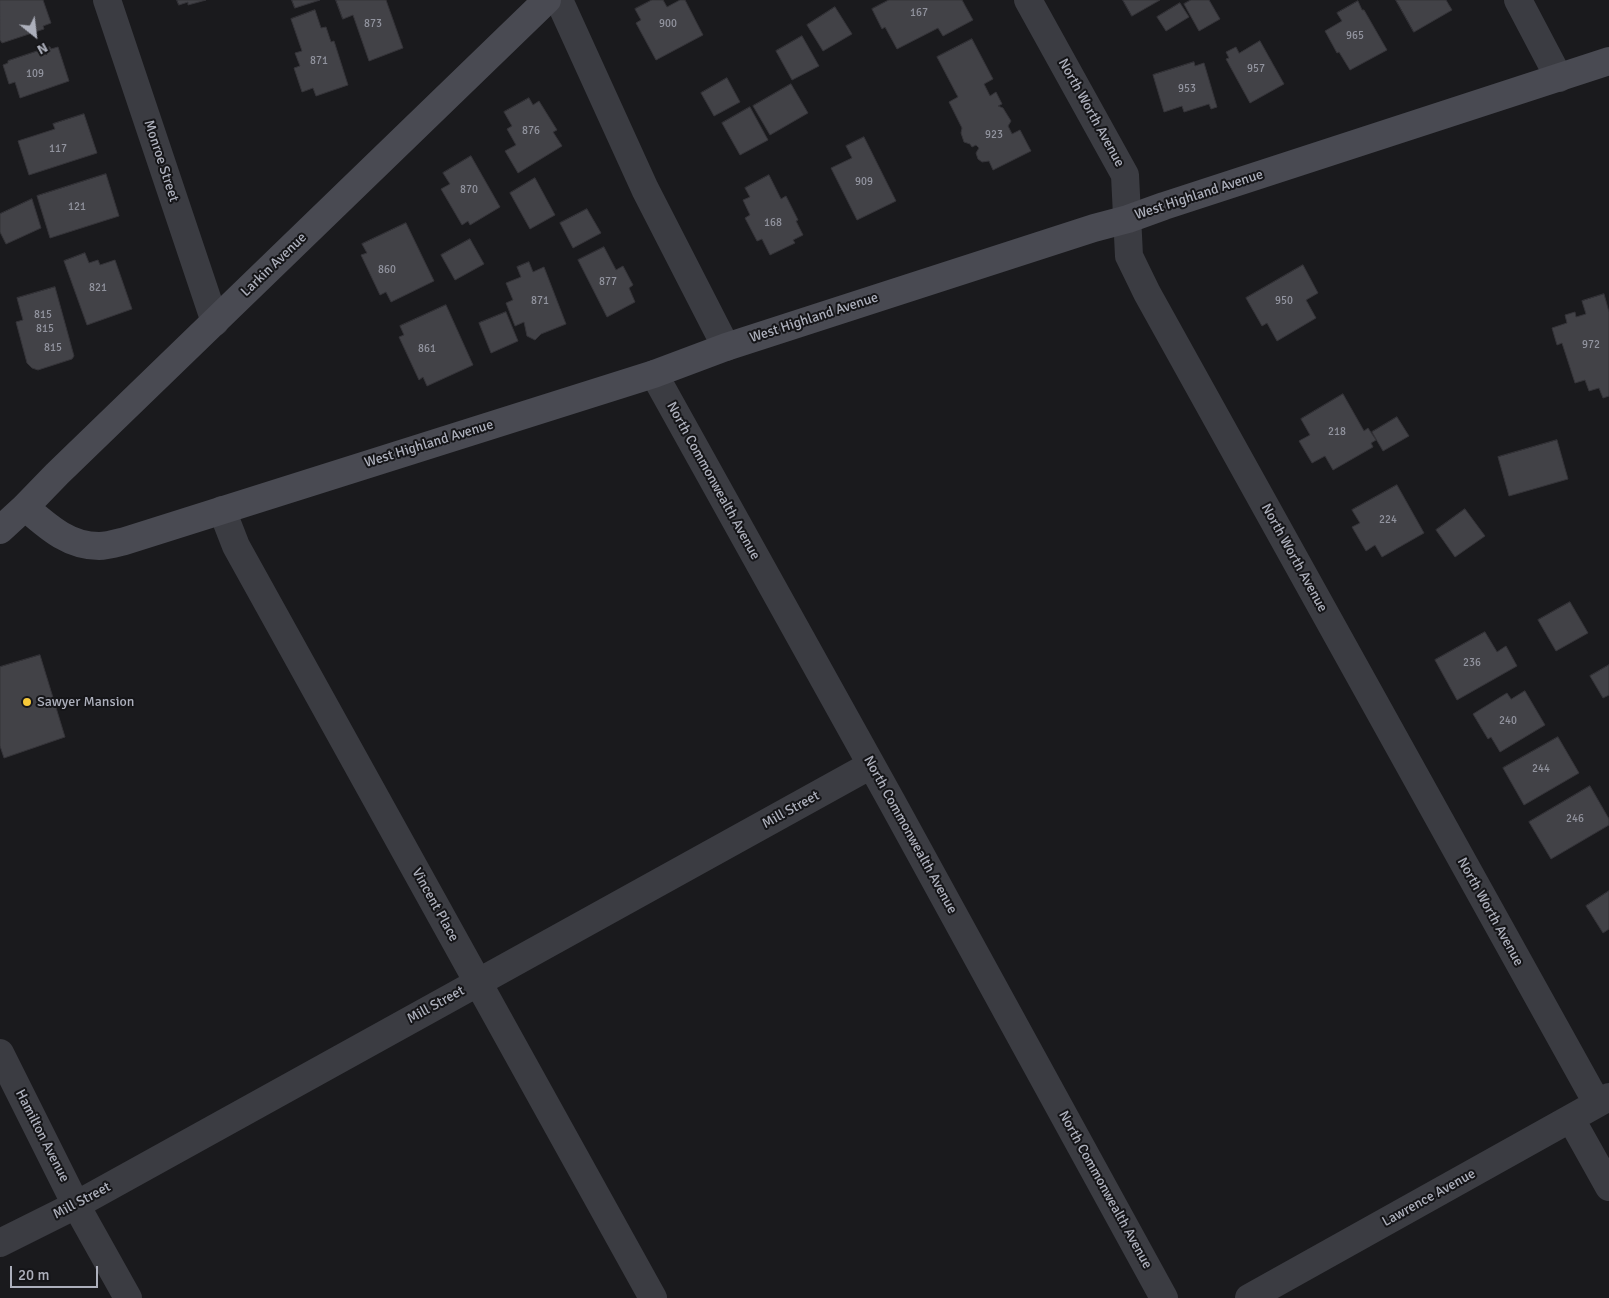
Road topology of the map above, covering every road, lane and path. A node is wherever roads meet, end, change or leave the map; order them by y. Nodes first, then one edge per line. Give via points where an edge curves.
1 (107, 0) edge
2 (547, 0) edge
3 (559, 0) edge
4 (1028, 0) edge
5 (1518, 0) edge
6 (1609, 61) edge
7 (1559, 78) junction
8 (1128, 219) junction
9 (215, 322) junction
10 (726, 347) junction
11 (654, 374) junction
12 (25, 507) junction
13 (222, 510) junction
14 (0, 530) edge
15 (872, 765) junction
16 (478, 982) junction
17 (0, 1053) edge
18 (1603, 1100) edge
19 (1571, 1119) junction
20 (1609, 1186) edge
21 (76, 1205) junction
22 (0, 1242) edge
23 (128, 1298) edge
24 (653, 1298) edge
25 (1164, 1298) edge
26 (1248, 1298) edge

1 - 9 street, Monroe Street
2 - 9 main road, Larkin Avenue
3 - 10 street via 645,189
4 - 8 street, North Worth Avenue via 1125,175
5 - 7 street
6 - 7 main road, West Highland Avenue
7 - 8 main road, West Highland Avenue
8 - 10 main road, West Highland Avenue
8 - 18 street, North Worth Avenue via 1129,256 1147,294
9 - 12 main road, Larkin Avenue
10 - 11 main road, West Highland Avenue
11 - 13 main road, West Highland Avenue
11 - 15 street, North Commonwealth Avenue
12 - 13 main road, West Highland Avenue via 54,532 78,543 99,546 125,542
12 - 14 main road, Larkin Avenue
13 - 16 street, Vincent Place via 236,546
15 - 16 street, Mill Street
15 - 25 street, North Commonwealth Avenue
16 - 21 street, Mill Street
16 - 24 street, Vincent Place
17 - 21 street, Hamilton Avenue
18 - 19 street, Lawrence Avenue
19 - 20 street
19 - 26 street, Lawrence Avenue
21 - 22 street, Mill Street
21 - 23 street, Hamilton Avenue

